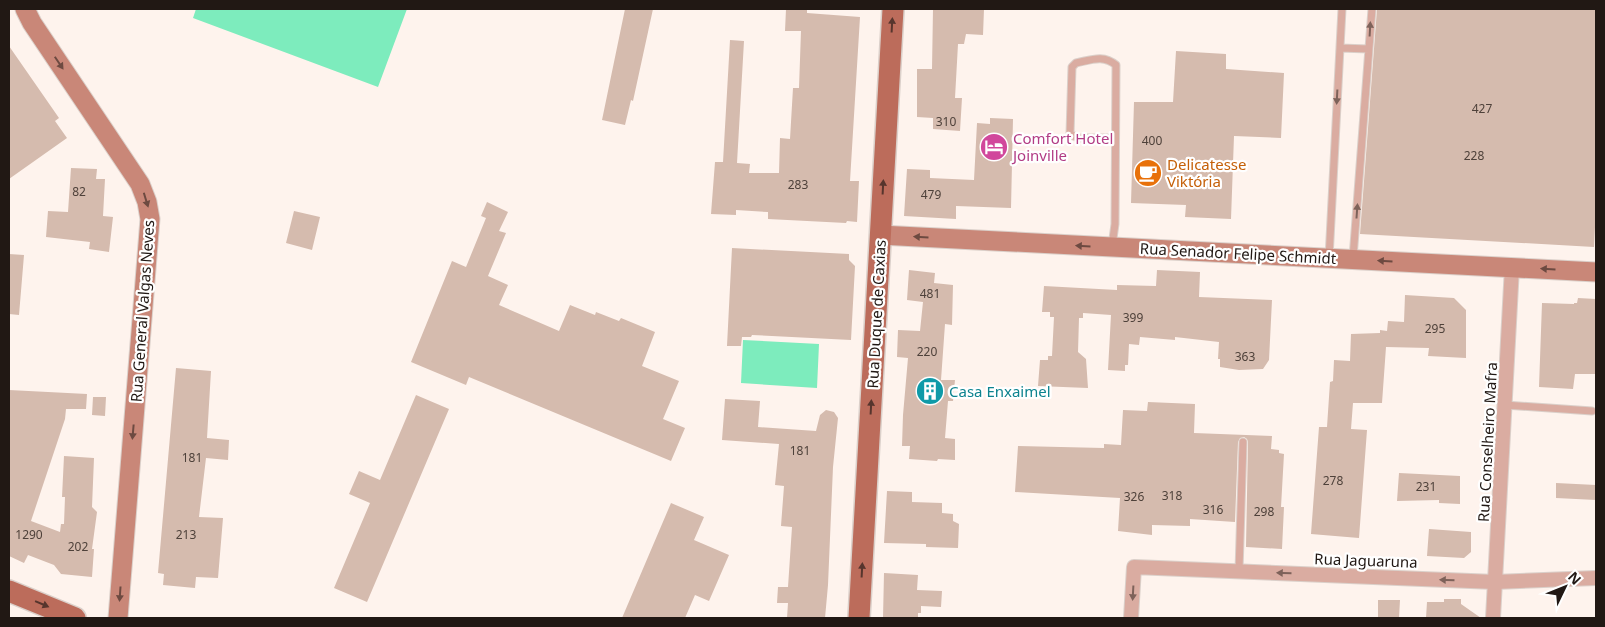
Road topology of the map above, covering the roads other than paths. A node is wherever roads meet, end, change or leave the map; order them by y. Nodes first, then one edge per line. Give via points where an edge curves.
1 (25, 9) edge
2 (893, 9) edge
3 (1342, 9) edge
4 (1372, 9) edge
5 (1340, 48) junction
6 (1369, 49) junction
7 (1114, 138) junction
8 (880, 235) junction
9 (1112, 247) junction
10 (1328, 258) junction
11 (1353, 259) junction
12 (1512, 267) junction
13 (1596, 272) edge
14 (1505, 405) junction
15 (1592, 411) dead end
16 (1243, 442) dead end
17 (1239, 571) junction
18 (1596, 578) edge
19 (1495, 582) junction
20 (9, 590) edge
21 (75, 618) edge
22 (118, 618) edge
23 (859, 618) edge
24 (1131, 618) edge
25 (1493, 618) edge

1 -> 22 main road, Rua General Valgas Neves via 140,184 150,220
8 -> 2 main road, Rua Duque de Caxias
3 - 5 lane
6 -> 4 lane
5 - 6 lane
5 -> 10 lane
11 -> 6 lane
7 - 7 lane via 1078,138 1070,134 1072,68 1076,63 1102,58 1116,65
7 - 9 lane via 1115,224
9 -> 8 main road, Rua Senador Felipe Schmidt
23 -> 8 main road, Rua Duque de Caxias
9 - 10 main road, Rua Senador Felipe Schmidt
10 - 11 main road, Rua Senador Felipe Schmidt
12 -> 11 main road, Rua Senador Felipe Schmidt
13 -> 12 main road, Rua Senador Felipe Schmidt
12 - 14 street, Rua Conselheiro Mafra
14 - 15 lane
14 - 19 street, Rua Conselheiro Mafra
16 - 17 lane
19 -> 17 street, Rua Jaguaruna
17 -> 24 street, Rua Jaguaruna via 1134,567
18 - 19 street, Rua Jaguaruna
19 - 25 street, Rua Conselheiro Mafra
20 -> 21 main road

